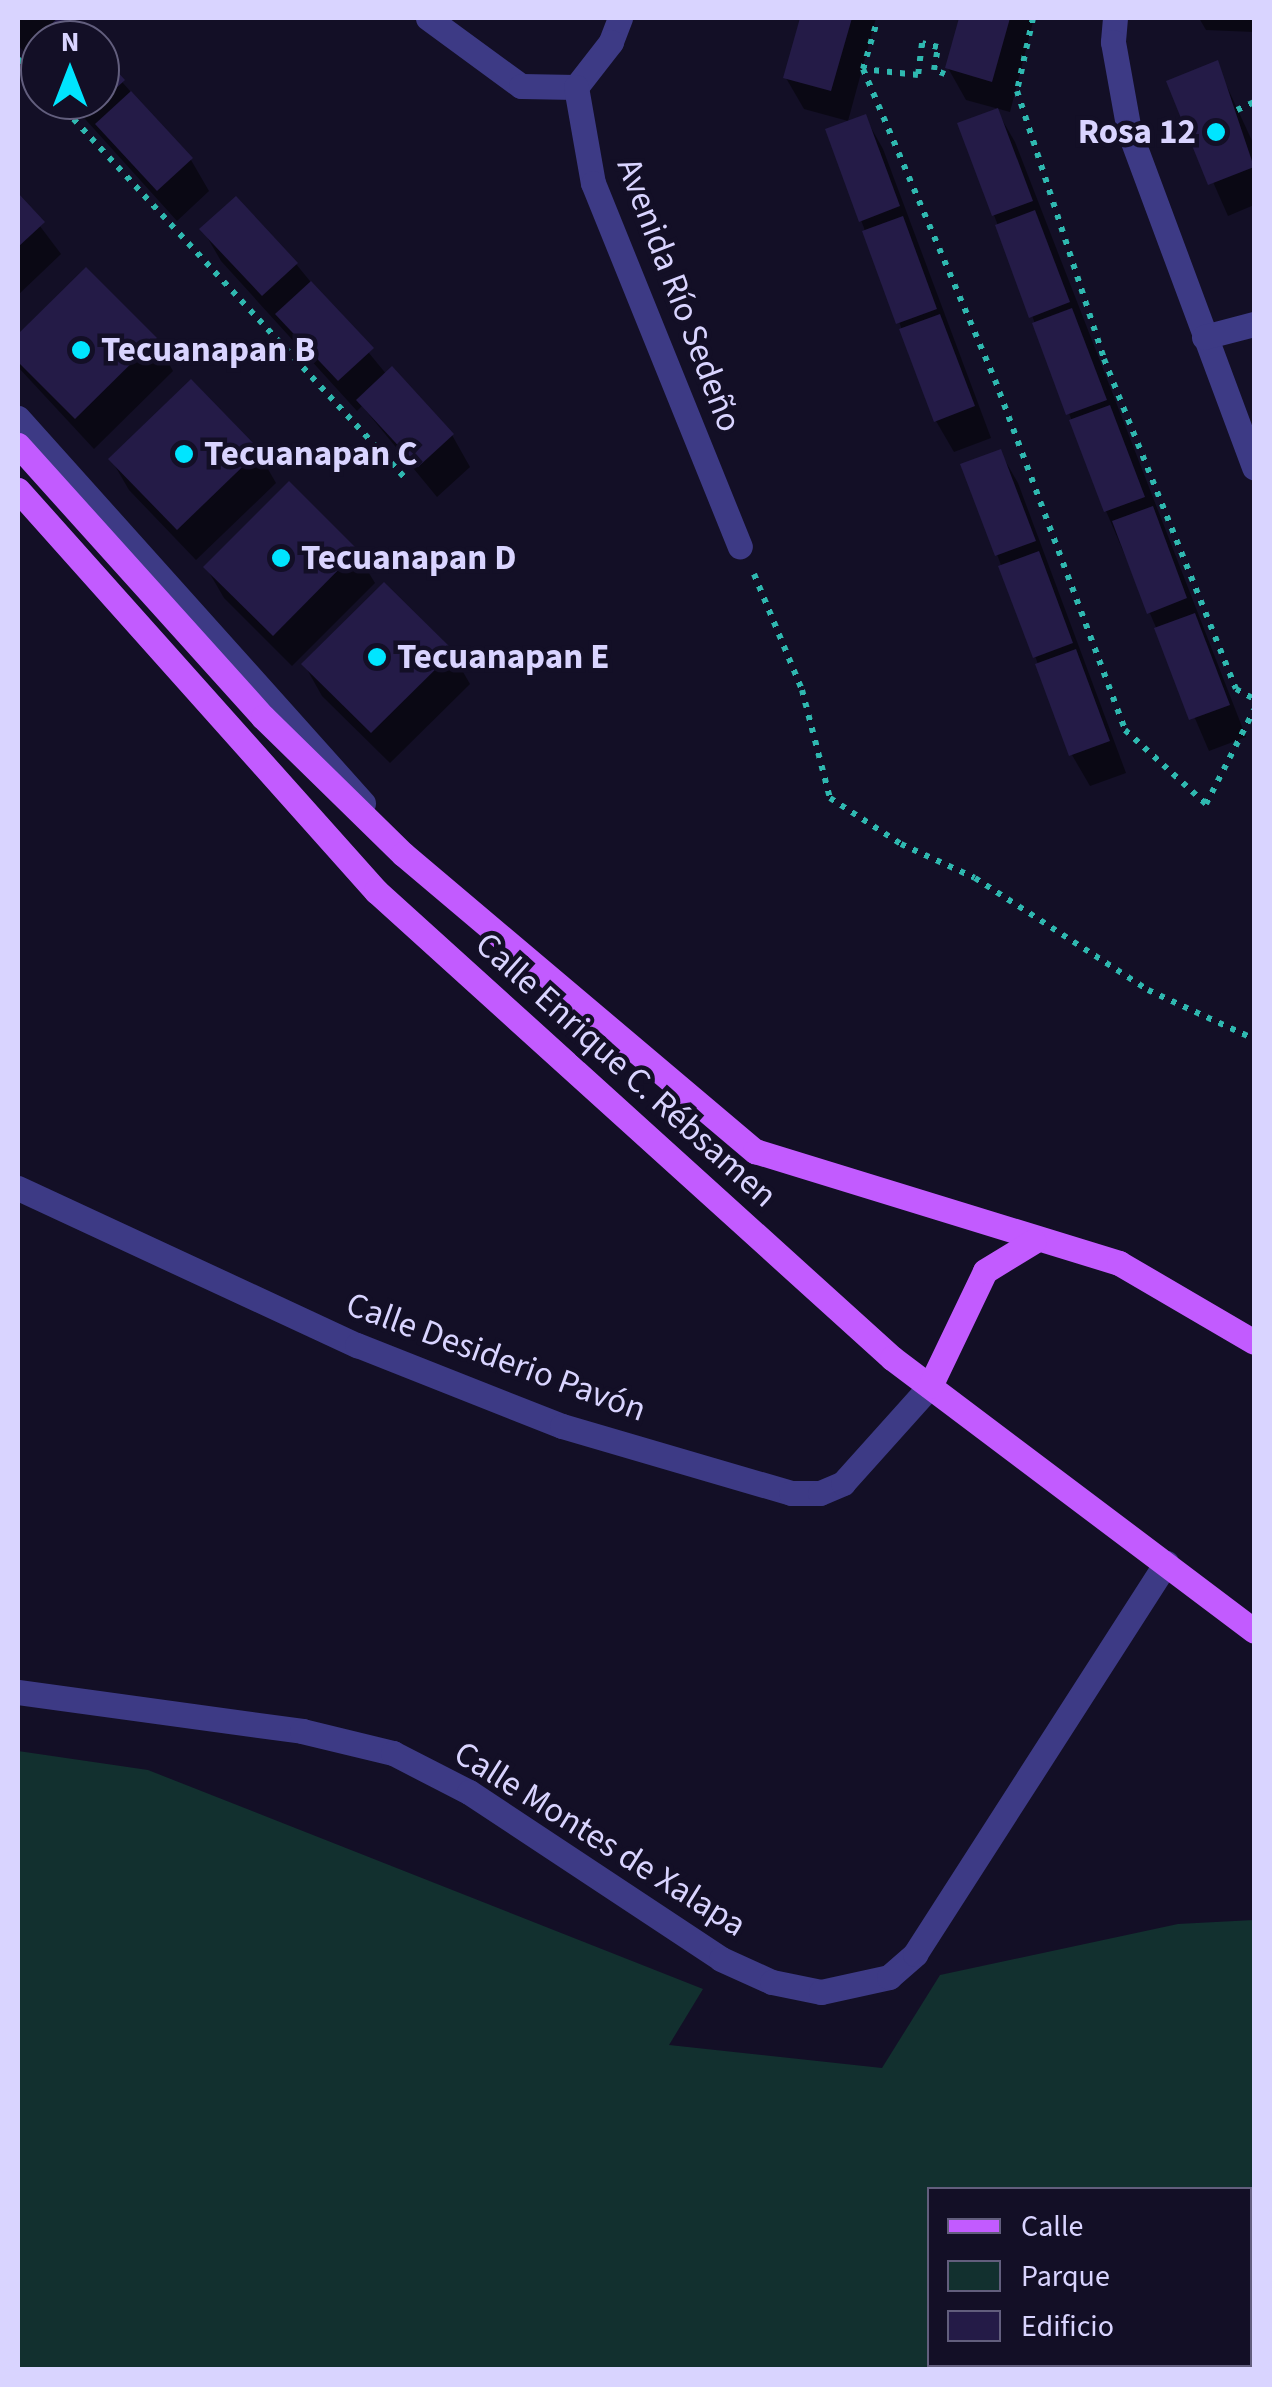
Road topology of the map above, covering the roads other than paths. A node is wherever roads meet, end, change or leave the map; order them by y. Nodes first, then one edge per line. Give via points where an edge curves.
1 (428, 18) edge
2 (620, 18) edge
3 (1115, 18) edge
4 (576, 87) junction
5 (1254, 324) edge
6 (1204, 337) junction
7 (18, 418) edge
8 (18, 445) edge
9 (1254, 468) edge
10 (18, 490) edge
11 (740, 546) road end
12 (403, 854) junction
13 (18, 1188) edge
14 (1034, 1241) junction
15 (1254, 1342) edge
16 (930, 1386) junction
17 (1166, 1563) junction
18 (1220, 1604) junction
19 (1254, 1604) edge
20 (1254, 1631) edge
21 (18, 1692) edge

1 - 4 street via 521,86
2 - 4 street via 611,42
3 - 6 street via 1129,131
4 - 11 street, Avenida Río Sedeño via 594,184
5 - 6 street
6 - 9 street
7 - 12 street via 328,760
8 - 12 main road, Calle Enrique C. Rébsamen via 263,716
10 - 16 main road, Calle Enrique C. Rébsamen via 376,891
12 - 14 main road, Calle Enrique C. Rébsamen via 755,1151
13 - 16 street, Calle Desiderio Pavón via 374,1352 562,1426 791,1493 820,1493 843,1483
14 - 15 main road, Calle Enrique C. Rébsamen via 1119,1263
14 - 16 main road via 985,1271
16 - 17 main road, Calle Enrique C. Rébsamen
17 - 18 main road, Calle Enrique C. Rébsamen
17 - 21 street, Calle Montes de Xalapa via 938,1926 889,1977 821,1992 772,1982 721,1959 469,1792 393,1754 302,1731
18 - 19 main road
18 - 20 main road, Calle Enrique C. Rébsamen

